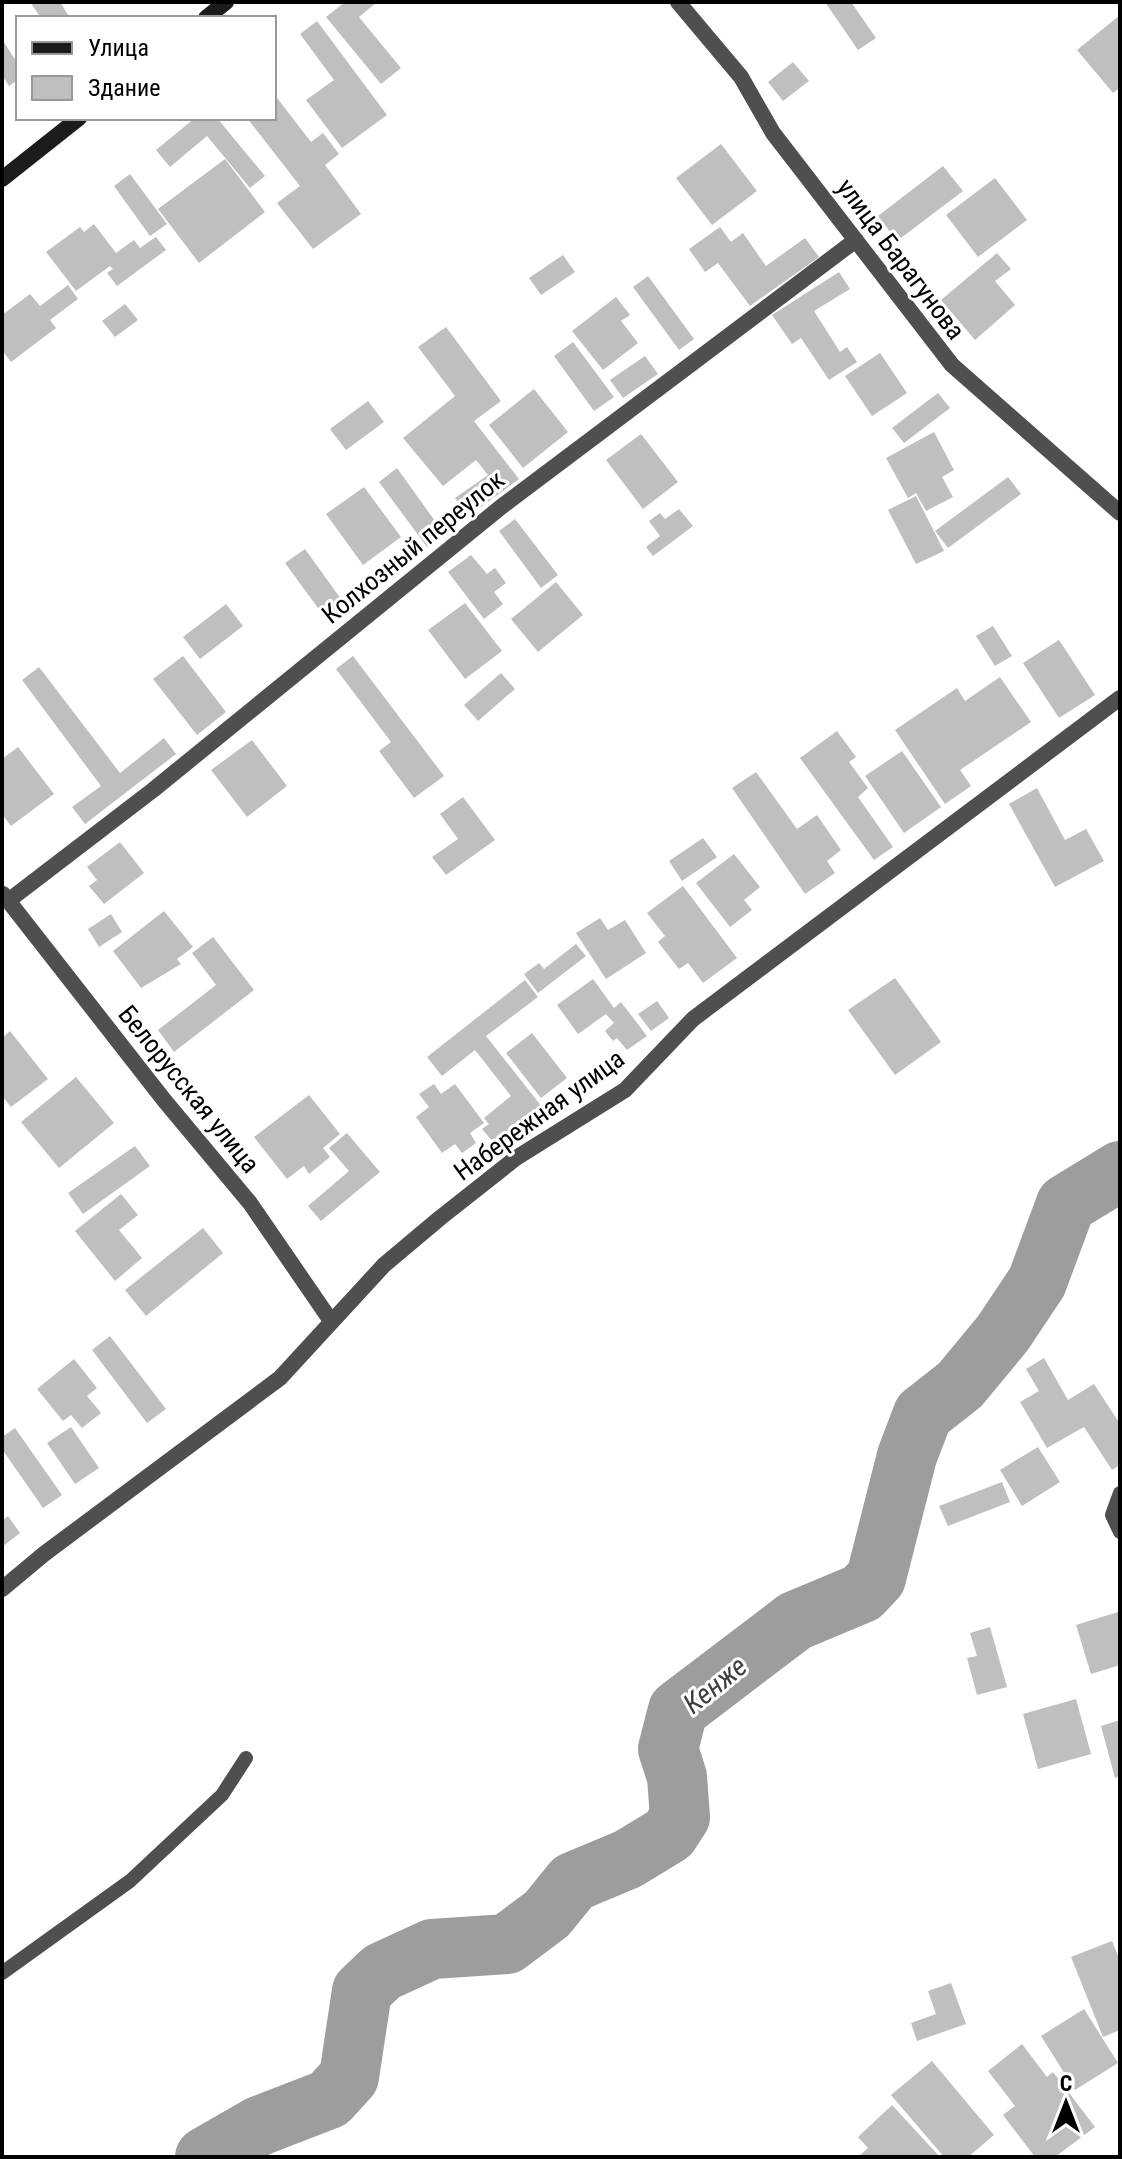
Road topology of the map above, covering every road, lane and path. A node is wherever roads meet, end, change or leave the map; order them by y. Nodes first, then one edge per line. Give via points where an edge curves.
1 (226, 2) edge
2 (678, 2) edge
3 (208, 16) edge
4 (76, 120) edge
5 (2, 179) edge
6 (856, 240) junction
7 (1120, 513) edge
8 (1120, 698) edge
9 (5, 897) edge
10 (331, 1321) junction
11 (1120, 1493) edge
12 (1120, 1532) edge
13 (2, 1589) edge
14 (246, 1758) dead end
15 (2, 1973) edge

1 - 3 street
2 - 6 street, улица Барагунова via 741,77 773,133
4 - 5 street
6 - 7 street, улица Барагунова via 952,365
6 - 9 street, Колхозный переулок via 501,507 153,790
8 - 10 street, Набережная улица via 685,1026 625,1090 516,1158 384,1265
9 - 10 street, Белорусская улица via 250,1203
10 - 13 street, Набережная улица via 280,1378
11 - 12 lane via 1112,1515
14 - 15 lane via 222,1795 130,1881

